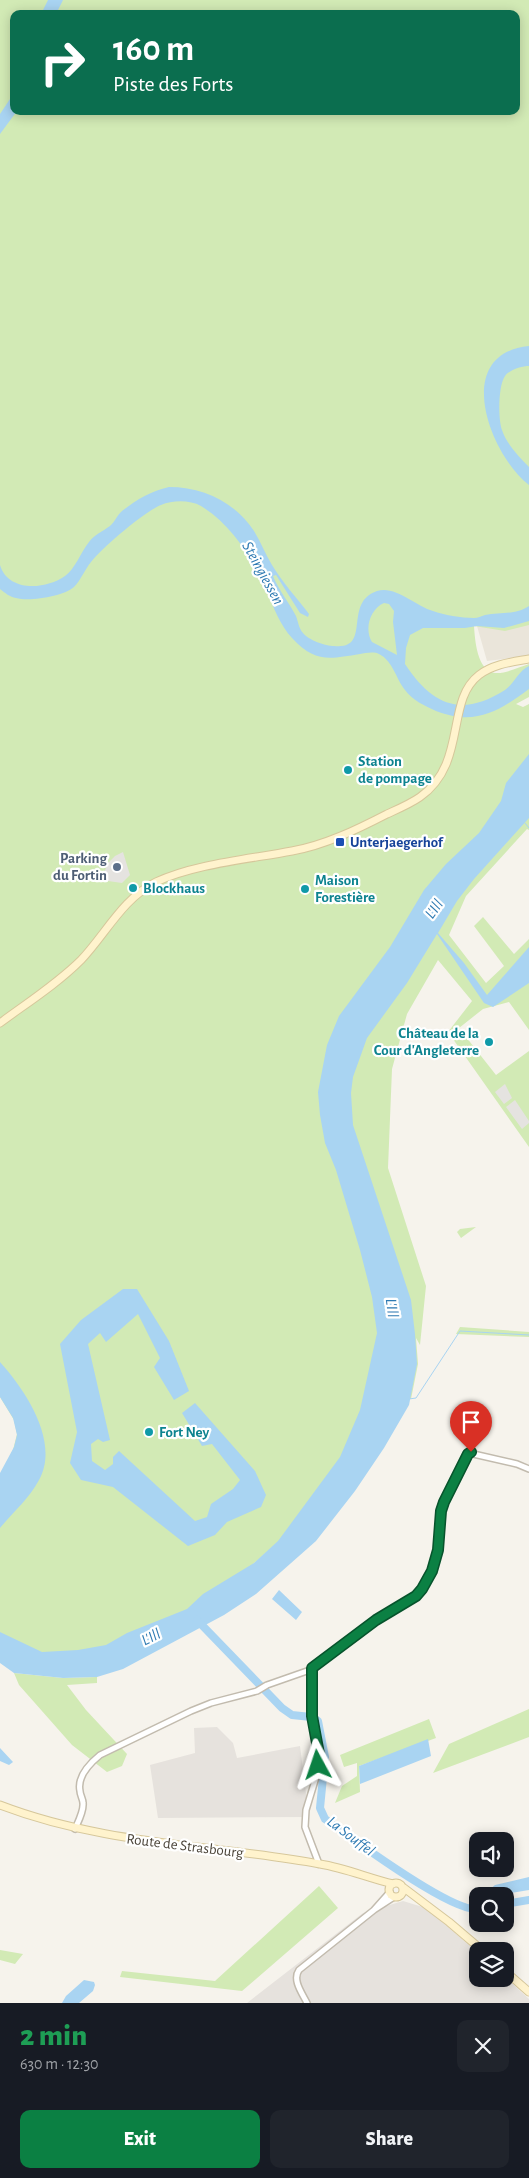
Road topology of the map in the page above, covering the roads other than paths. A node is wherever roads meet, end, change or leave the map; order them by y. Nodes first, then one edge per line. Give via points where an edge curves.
1 (529, 659) edge
2 (0, 1023) edge
3 (529, 1469) edge
4 (312, 1668) junction
5 (0, 1805) edge
6 (75, 1829) junction
7 (319, 1864) junction
8 (395, 1891) junction
9 (472, 1942) edge
10 (514, 1975) edge
11 (514, 1978) edge
12 (529, 1985) edge
13 (529, 1992) edge
14 (307, 2003) edge

1 - 2 main road via 479,674 468,687 449,760 439,778 420,796 331,840 155,882 131,902 70,970
3 - 4 street via 471,1452 468,1454 444,1502 438,1550 422,1589
4 - 6 street via 298,1676 191,1711 94,1760 80,1782 82,1808
4 - 7 street via 312,1718 319,1754 305,1827
5 - 6 main road, Route de Strasbourg
6 - 7 main road, Route de Strasbourg
7 - 8 main road, Route de Strasbourg via 372,1878
8 - 9 main road via 427,1906
8 - 14 street via 296,1973
10 - 12 main road
11 - 13 main road

